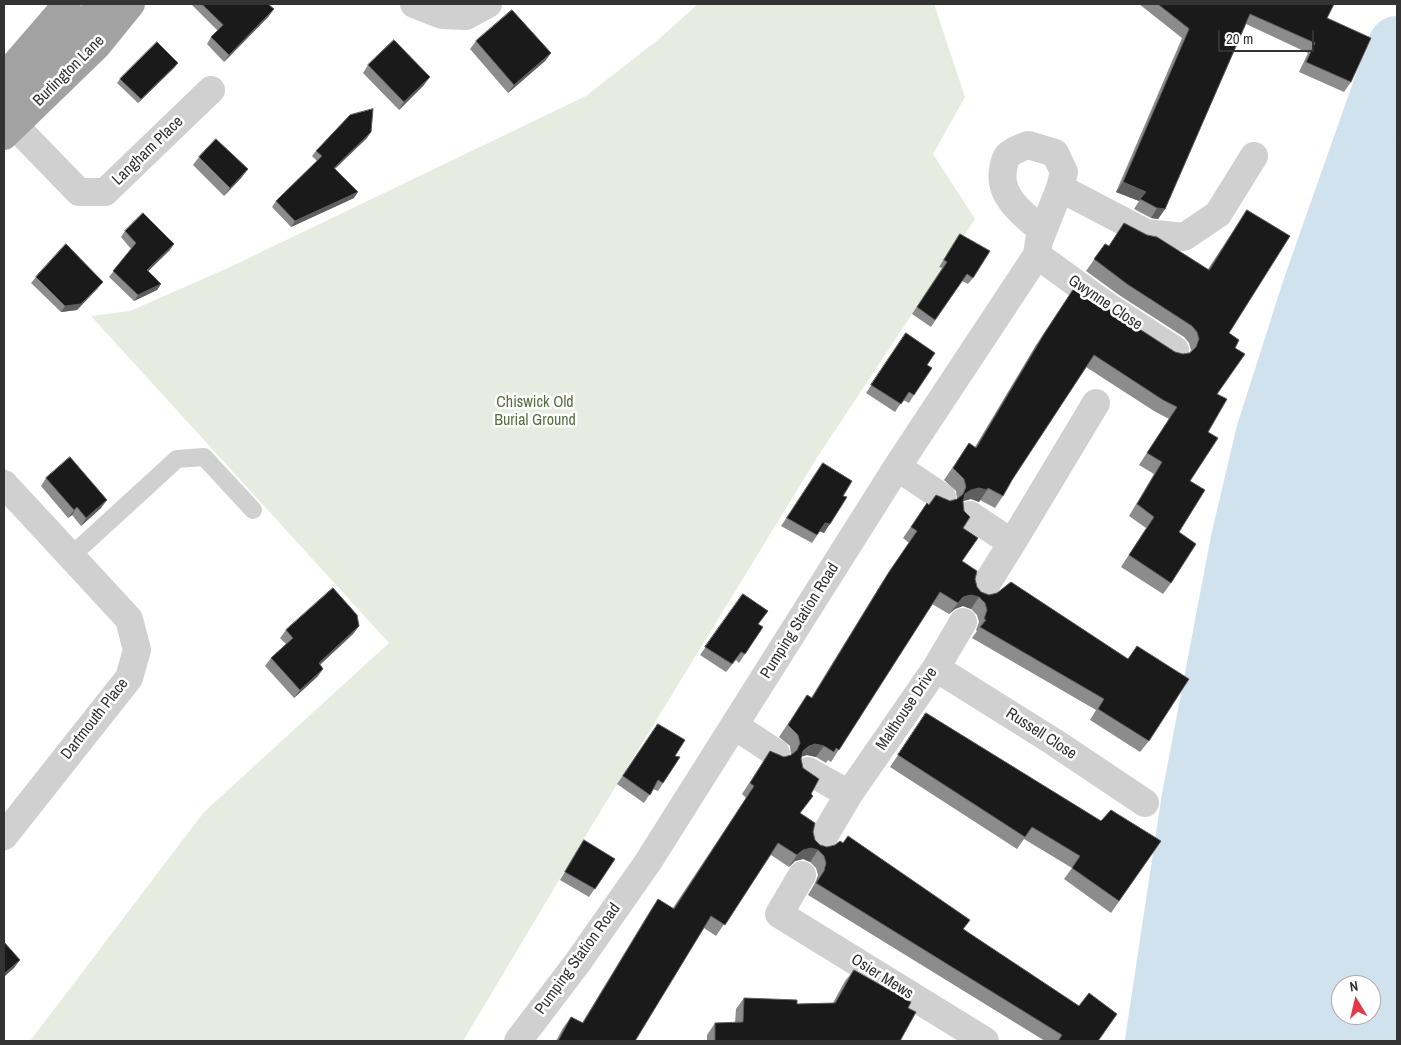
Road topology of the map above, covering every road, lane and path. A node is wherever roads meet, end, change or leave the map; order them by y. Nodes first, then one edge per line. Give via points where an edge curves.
1 (67, 4) edge
2 (102, 4) edge
3 (131, 4) edge
4 (414, 4) edge
5 (488, 4) edge
6 (4, 75) edge
7 (211, 90) dead end
8 (7, 123) edge
9 (1254, 156) dead end
10 (1060, 188) junction
11 (1040, 243) junction
12 (1176, 350) edge
13 (1096, 403) dead end
14 (897, 467) junction
15 (4, 484) edge
16 (942, 497) edge
17 (253, 510) dead end
18 (970, 515) edge
19 (1012, 543) junction
20 (71, 556) junction
21 (982, 592) edge
22 (963, 622) edge
23 (936, 668) junction
24 (735, 726) junction
25 (776, 753) edge
26 (808, 771) edge
27 (849, 794) junction
28 (1145, 803) dead end
29 (4, 836) edge
30 (820, 843) edge
31 (802, 875) edge
32 (518, 1041) edge
33 (985, 1041) edge

1 - 6 highway
2 - 8 highway via 30,82
3 - 8 highway, Burlington Lane via 97,46
4 - 5 street via 442,15 466,16
7 - 8 street, Langham Place via 105,192 80,192
9 - 10 street via 1218,214 1184,237 1146,233
10 - 11 street, Pumping Station Road
10 - 11 street, Gwynne Close via 1064,172 1055,153 1028,145 1009,154 1004,163 1001,179 1008,196
11 - 12 street, Gwynne Close via 1110,308
11 - 14 street, Pumping Station Road
13 - 19 street
14 - 16 street
14 - 24 street, Pumping Station Road
15 - 20 street, Dartmouth Place
17 - 20 lane via 204,457 177,459
18 - 19 street
19 - 21 street
20 - 29 street, Dartmouth Place via 129,619 137,650 129,678
22 - 23 street, Malthouse Drive
23 - 27 street, Malthouse Drive
23 - 28 street, Russell Close
24 - 25 street
24 - 32 street, Pumping Station Road via 648,862
26 - 27 street
27 - 30 street, Malthouse Drive
31 - 33 street, Osier Mews via 779,914

